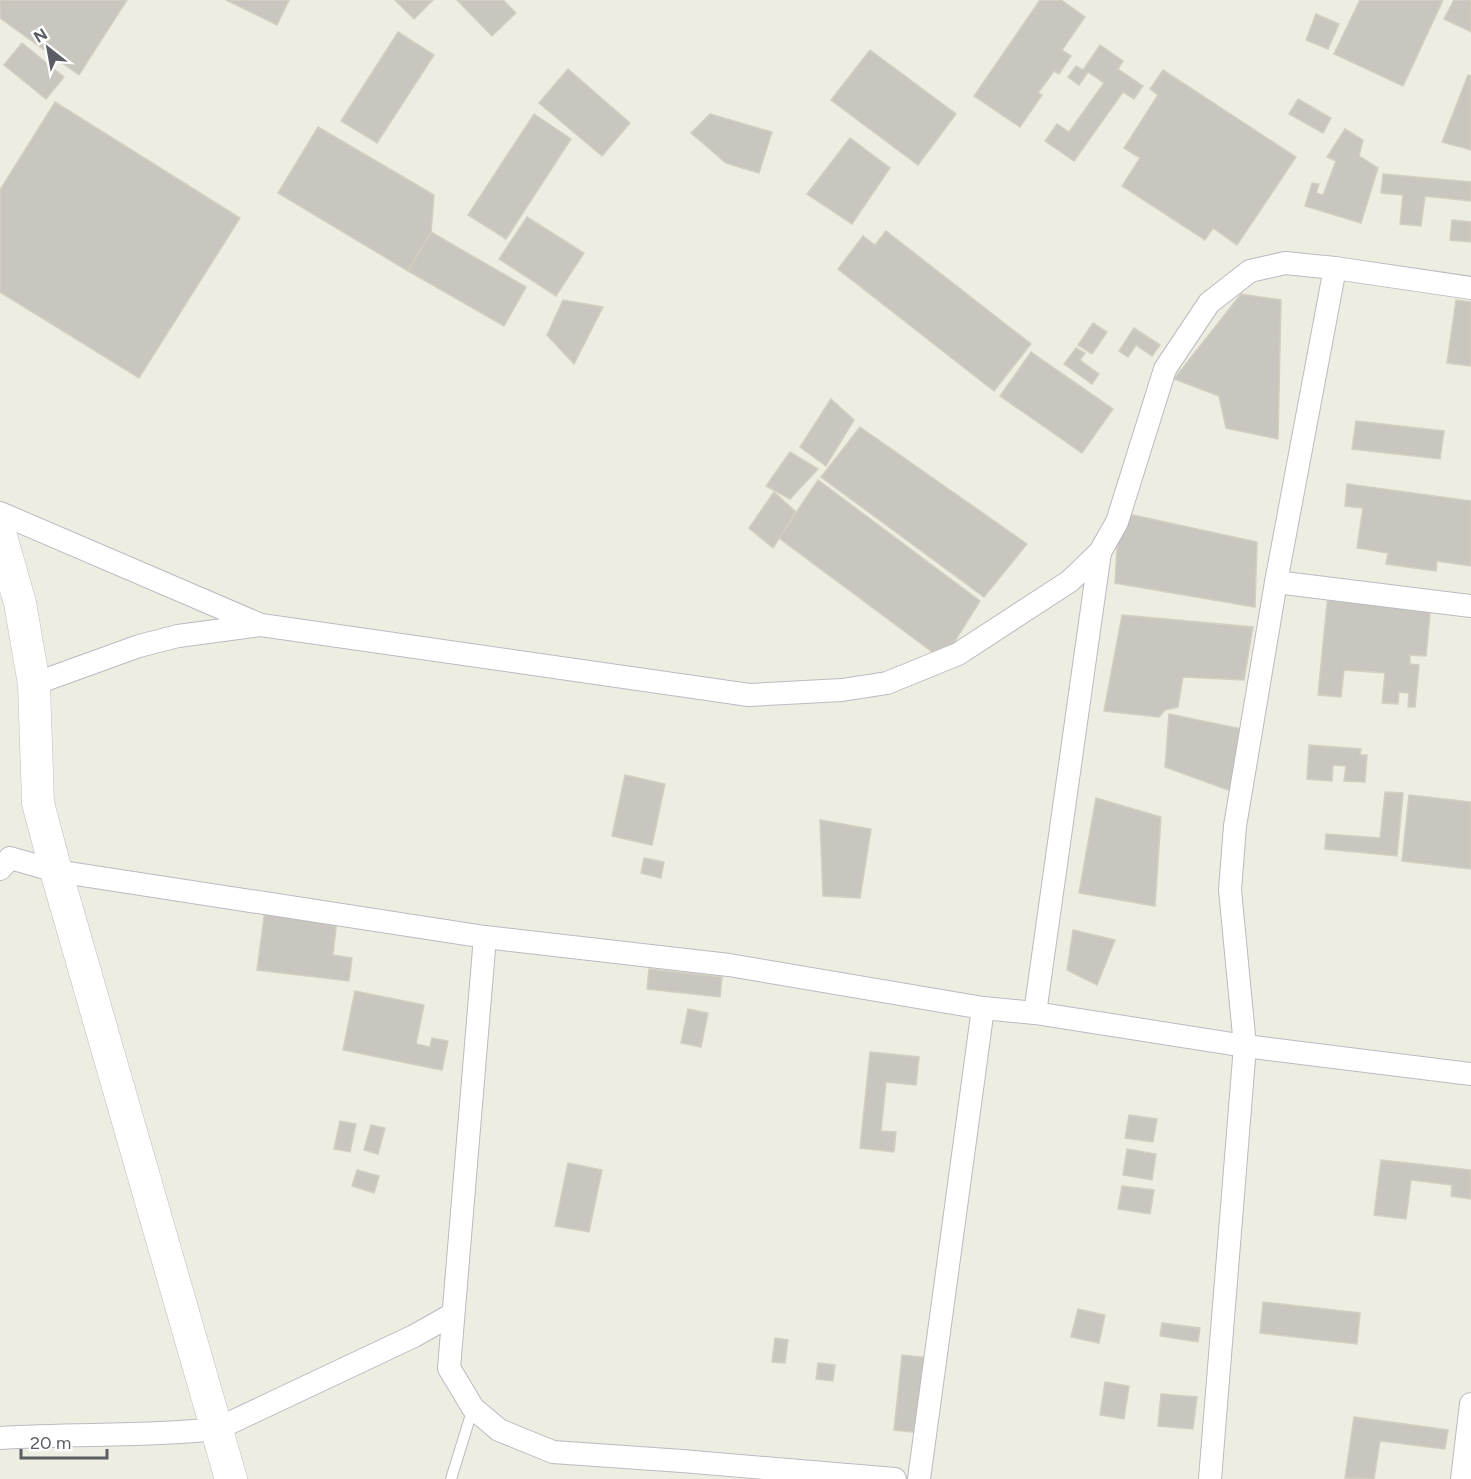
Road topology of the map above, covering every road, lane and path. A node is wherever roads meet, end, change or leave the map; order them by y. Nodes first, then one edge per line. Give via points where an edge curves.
1 (1335, 268) junction
2 (1471, 288) edge
3 (0, 513) edge
4 (0, 533) edge
5 (1100, 552) junction
6 (1276, 582) junction
7 (1471, 606) edge
8 (261, 625) junction
9 (34, 684) junction
10 (3, 861) edge
11 (56, 871) junction
12 (485, 937) junction
13 (983, 1008) junction
14 (1035, 1013) junction
15 (1245, 1046) junction
16 (1471, 1074) edge
17 (453, 1314) junction
18 (1471, 1404) edge
19 (473, 1408) junction
20 (217, 1429) junction
21 (0, 1438) edge
22 (679, 1470) edge
23 (231, 1479) edge
24 (451, 1479) edge
25 (895, 1479) edge
26 (919, 1479) edge
27 (1210, 1479) edge
28 (1462, 1479) edge

1 - 2 street
1 - 5 street via 1285,263 1250,272 1209,303 1166,369 1117,522
1 - 6 street
3 - 8 street
4 - 9 street via 20,603
5 - 8 street via 1070,581 958,654 887,683 842,690 749,694
5 - 14 street
6 - 7 street
6 - 15 street via 1235,826 1230,890
8 - 9 street via 178,636 139,646
9 - 11 street via 38,802
10 - 11 street
11 - 12 street
11 - 20 street
12 - 13 street via 729,965
12 - 17 street
13 - 14 street
13 - 26 street
14 - 15 street
15 - 16 street
15 - 27 street
17 - 19 street via 449,1368
17 - 20 street
18 - 28 street
19 - 22 street via 500,1430 554,1452
19 - 24 lane
20 - 21 street
20 - 23 street
22 - 25 street

